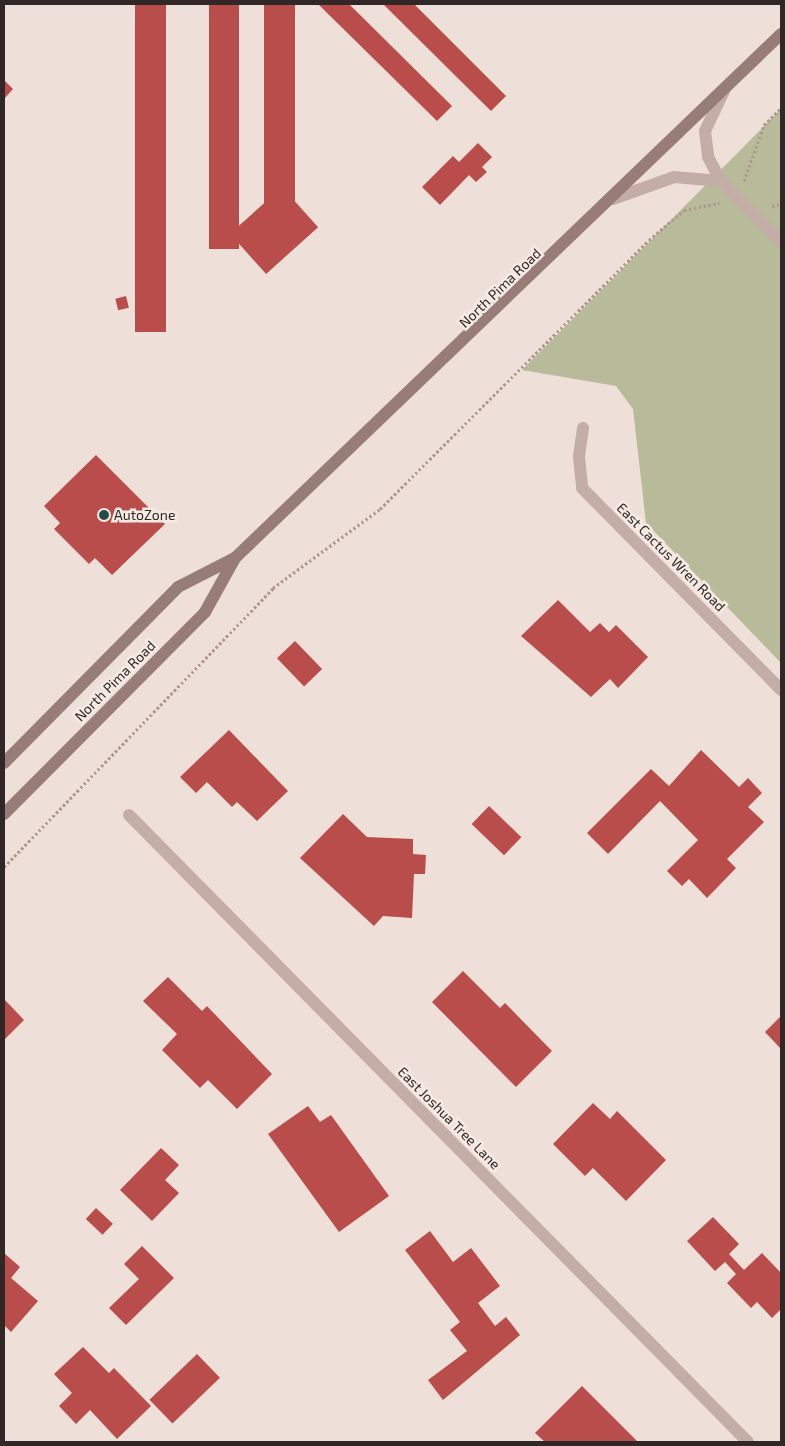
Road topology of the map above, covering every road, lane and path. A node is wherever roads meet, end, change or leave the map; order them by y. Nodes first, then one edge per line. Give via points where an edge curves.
1 (781, 34) edge
2 (724, 91) junction
3 (781, 108) edge
4 (721, 181) junction
5 (732, 193) junction
6 (613, 199) junction
7 (781, 204) edge
8 (772, 206) dead end
9 (781, 242) edge
10 (583, 428) dead end
11 (235, 558) junction
12 (781, 690) edge
13 (4, 763) edge
14 (4, 814) edge
15 (129, 815) dead end
16 (4, 868) edge
17 (748, 1442) edge

1 - 2 main road, North Pima Road
2 - 4 street via 705,131 708,157
2 - 6 main road, North Pima Road
3 - 5 path via 764,125 748,178
4 - 5 street
4 - 6 street via 674,177
5 - 9 street
5 - 16 path via 716,206 684,210 649,240 380,509 273,588
6 - 11 main road, North Pima Road
7 - 8 path
10 - 12 street, East Cactus Wren Road via 579,457 582,488
11 - 13 main road, North Pima Road via 178,587
11 - 14 main road, North Pima Road via 205,612
15 - 17 street, East Joshua Tree Lane

